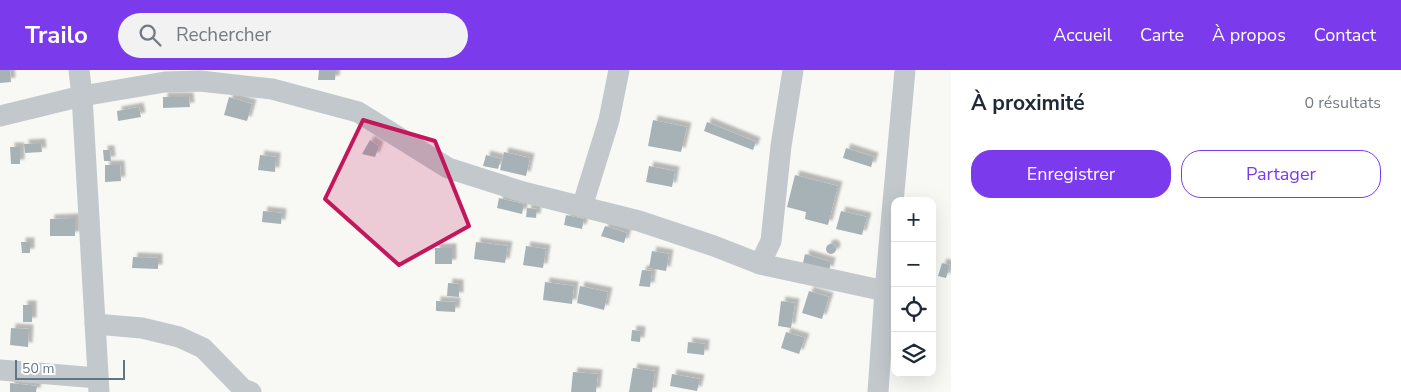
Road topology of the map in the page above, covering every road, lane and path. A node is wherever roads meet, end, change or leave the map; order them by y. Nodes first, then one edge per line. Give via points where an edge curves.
1 (79, 70) edge
2 (619, 70) edge
3 (793, 70) edge
4 (905, 70) edge
5 (82, 96) junction
6 (0, 116) edge
7 (582, 207) junction
8 (760, 264) junction
9 (885, 291) junction
10 (95, 324) junction
11 (0, 370) edge
12 (99, 385) edge
13 (251, 392) edge
14 (878, 392) edge

1 - 5 street
2 - 7 street via 609,120
3 - 8 street via 771,241
4 - 9 street
5 - 6 street
5 - 7 street via 165,82 200,81 272,89 358,112 448,168
5 - 10 street
7 - 8 street via 640,221
8 - 9 street
9 - 14 street
10 - 12 street
10 - 13 street via 142,328 179,337 203,348 243,389
11 - 12 street

